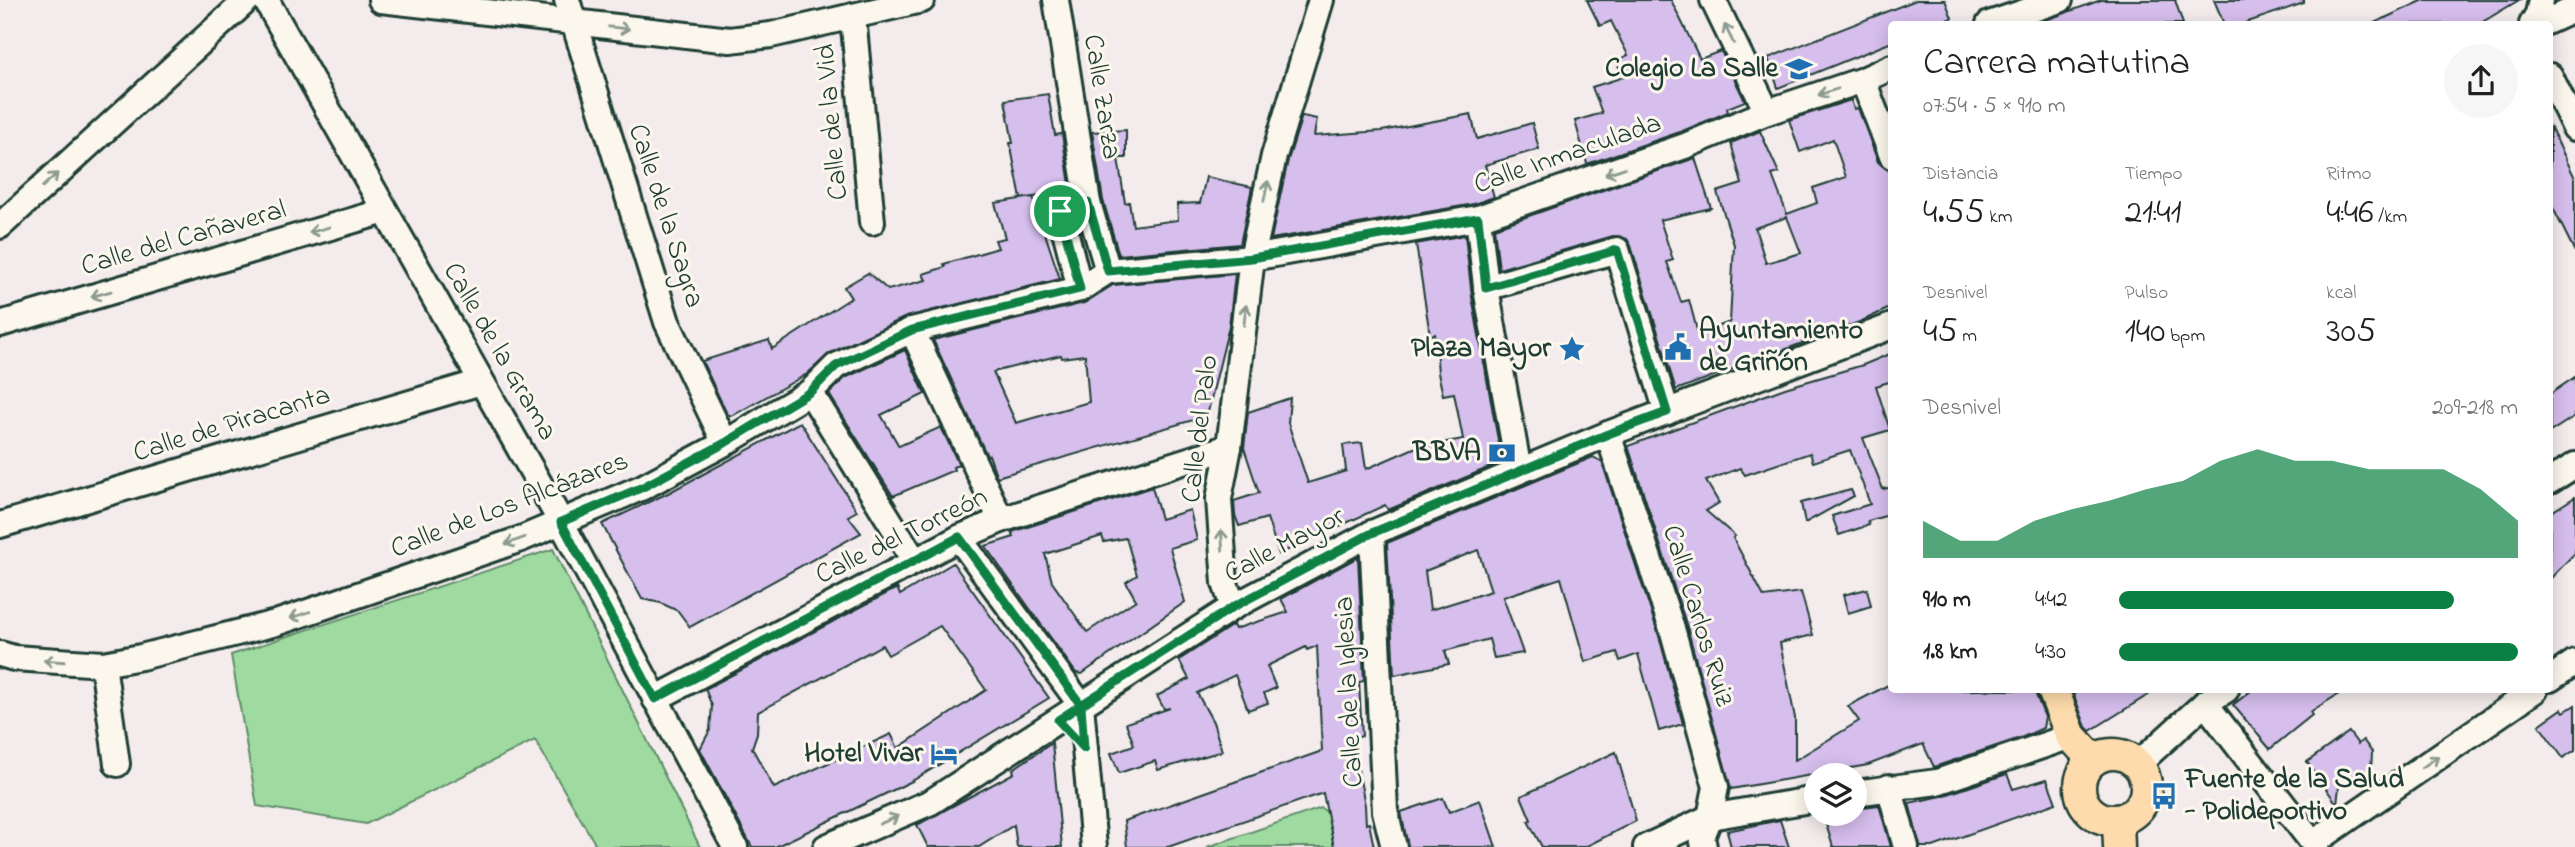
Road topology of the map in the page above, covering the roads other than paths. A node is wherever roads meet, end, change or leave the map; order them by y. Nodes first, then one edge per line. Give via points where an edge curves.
1 (247, 0) edge
2 (266, 0) edge
3 (381, 0) edge
4 (922, 0) edge
5 (1056, 0) edge
6 (1321, 0) edge
7 (1713, 0) edge
8 (2060, 0) edge
9 (2541, 0) edge
10 (2575, 9) edge
11 (570, 11) edge
12 (853, 16) junction
13 (1998, 21) edge
14 (2534, 21) edge
15 (2549, 21) edge
16 (1888, 69) edge
17 (1863, 80) junction
18 (2553, 82) edge
19 (1767, 112) junction
20 (2575, 128) edge
21 (1888, 146) edge
22 (1088, 203) junction
23 (384, 211) junction
24 (1478, 218) junction
25 (872, 222) dead end
26 (0, 226) edge
27 (1252, 258) junction
28 (1108, 271) junction
29 (1486, 288) junction
30 (1080, 289) junction
31 (0, 324) edge
32 (1888, 328) edge
33 (912, 330) junction
34 (481, 382) junction
35 (810, 392) junction
36 (1669, 411) junction
37 (1608, 434) junction
38 (725, 443) junction
39 (1229, 447) junction
40 (2575, 465) edge
41 (1525, 469) junction
42 (2553, 479) edge
43 (1001, 520) junction
44 (561, 522) junction
45 (0, 525) edge
46 (1372, 533) junction
47 (959, 537) junction
48 (914, 559) junction
49 (1233, 607) junction
50 (0, 654) edge
51 (2575, 662) edge
52 (103, 664) junction
53 (2553, 677) edge
54 (2054, 693) edge
55 (2221, 693) edge
56 (2531, 693) edge
57 (655, 699) junction
58 (2205, 703) junction
59 (1081, 705) junction
60 (1058, 720) junction
61 (2071, 736) junction
62 (1084, 748) junction
63 (2093, 760) junction
64 (117, 764) dead end
65 (2138, 764) junction
66 (1889, 787) junction
67 (1867, 791) edge
68 (1804, 801) edge
69 (1710, 817) junction
70 (2118, 833) edge
71 (2315, 845) edge
72 (735, 847) edge
73 (826, 847) edge
74 (1094, 847) edge
75 (1394, 847) edge
76 (1646, 847) edge
77 (1704, 847) edge
78 (1906, 847) edge

26 -> 1 street
2 - 23 street, Calle de la Grama
3 - 11 street
4 - 12 street
5 - 22 street, Calle Zarza
27 -> 6 street, Calle del Palo via 1274,156
19 -> 7 street
8 - 13 street
9 - 14 street
10 - 15 street
11 -> 12 street via 730,40
11 - 38 street, Calle de la Sagra via 667,322
12 - 25 street, Calle de la Vid
16 - 17 street, Calle Inmaculada
17 -> 19 street, Calle Inmaculada
17 - 21 street
18 - 20 street
19 -> 24 street, Calle Inmaculada via 1685,146
22 - 28 street, Calle Zarza
22 - 30 street via 1060,211
23 -> 31 street, Calle del Cañaveral
23 - 34 street, Calle de la Grama
24 - 27 street, Calle Inmaculada
24 - 29 street
27 - 28 street, Calle de Los Alcázares
39 -> 27 street, Calle del Palo
28 - 30 street, Calle de Los Alcázares
29 - 36 street via 1617,250
29 - 41 street
30 - 33 street, Calle de Los Alcázares
32 - 36 street
33 - 35 street, Calle de Los Alcázares via 836,366
33 - 43 street
34 - 44 street, Calle de la Grama
34 - 45 street, Calle de Piracanta
35 - 38 street, Calle de Los Alcázares
35 - 48 street
36 - 37 street, Calle Mayor
37 - 41 street, Calle Mayor
37 - 69 street, Calle Carlos Ruiz via 1673,632 1716,787
38 - 44 street, Calle de Los Alcázares via 643,487
39 - 43 street, Calle del Torreón
49 -> 39 street, Calle del Palo via 1225,583 1219,499
40 - 42 street
41 - 46 street, Calle Mayor
43 - 47 street, Calle del Torreón
44 -> 52 street, Calle de Los Alcázares via 276,623
44 - 57 street, Calle de la Grama
46 - 49 street, Calle Mayor
46 - 75 street, Calle de la Iglesia via 1385,811
47 - 48 street, Calle del Torreón
47 - 59 street
48 - 57 street, Calle del Torreón
49 - 59 street, Calle Mayor
52 -> 50 street, Calle de Los Alcázares
51 - 53 street
52 - 64 street
54 - 61 main road
55 - 58 street
71 -> 56 street
57 - 72 street, Calle de la Grama
58 - 65 street
58 - 71 street
59 - 60 street, Calle Mayor
59 - 62 street
60 - 62 street
73 -> 60 street, Calle Mayor via 931,802
61 - 63 main road
61 - 66 street via 1937,782
62 - 74 street
63 - 65 main road via 2116,753
63 - 70 main road via 2081,778 2082,800
65 - 70 main road via 2147,783 2143,803
66 - 67 street
66 - 78 street
68 - 69 street
69 - 76 street
69 - 77 street, Calle Carlos Ruiz via 1702,837

